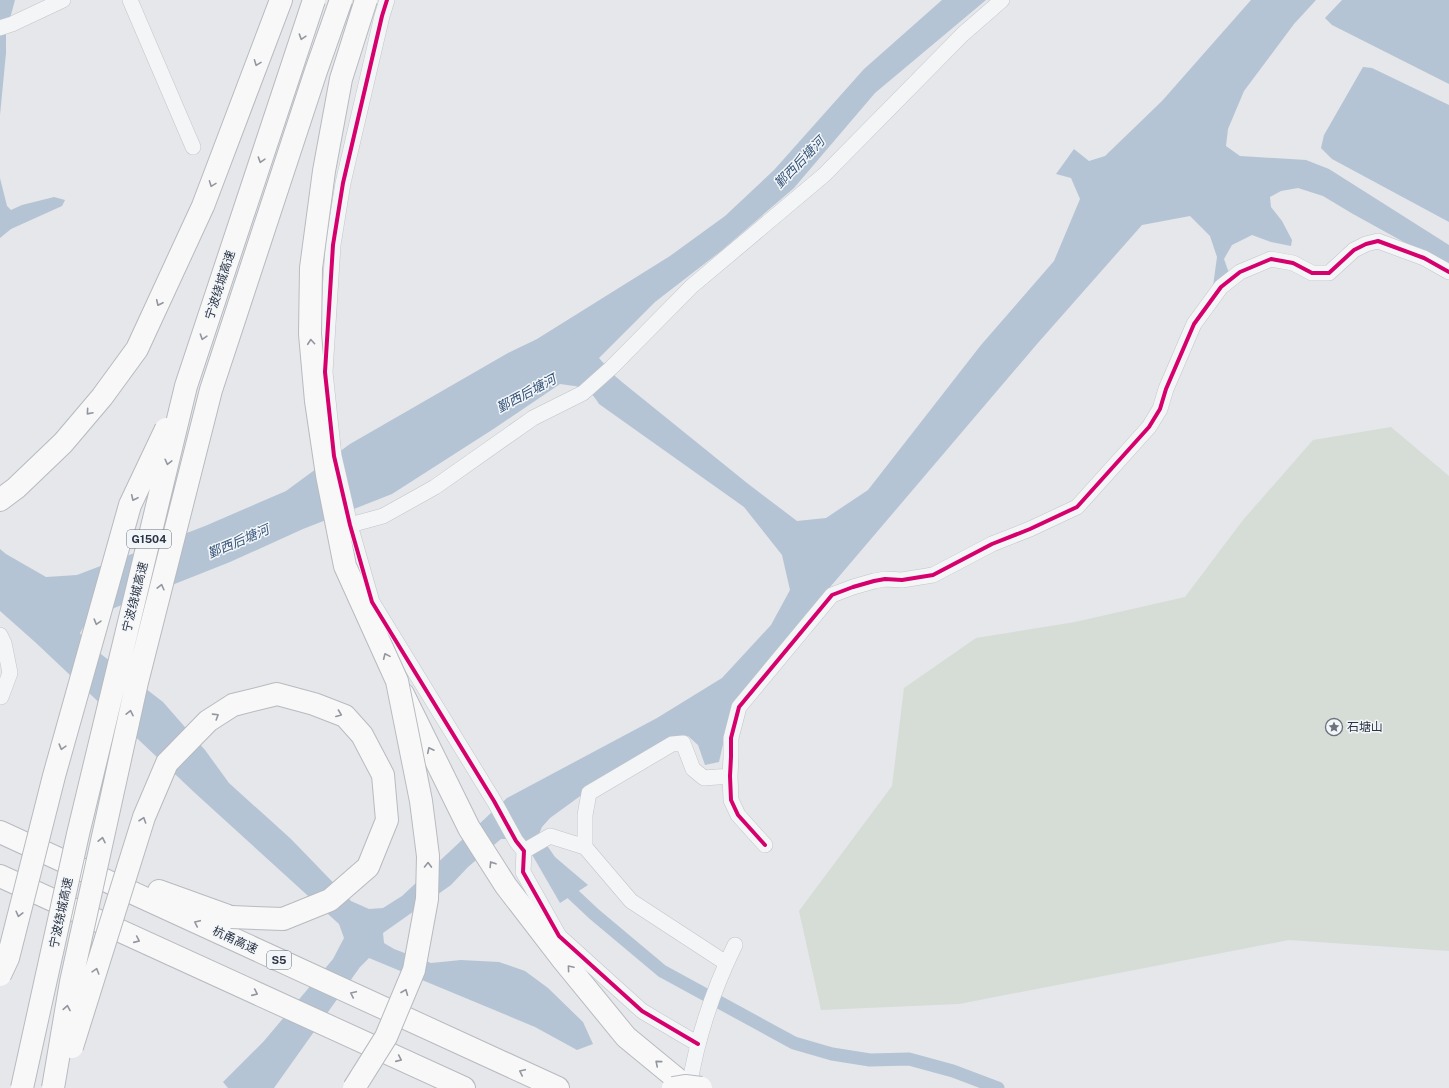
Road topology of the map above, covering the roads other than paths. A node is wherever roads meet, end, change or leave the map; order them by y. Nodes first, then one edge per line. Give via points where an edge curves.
1 (62, 0) edge
2 (130, 0) edge
3 (281, 0) edge
4 (314, 0) edge
5 (341, 0) edge
6 (366, 0) edge
7 (387, 0) edge
8 (1002, 0) edge
9 (6, 26) edge
10 (193, 147) dead end
11 (1449, 272) edge
12 (186, 386) junction
13 (0, 500) edge
14 (350, 525) junction
15 (0, 635) edge
16 (397, 681) junction
17 (1, 697) dead end
18 (730, 776) junction
19 (4, 834) edge
20 (765, 845) dead end
21 (520, 846) junction
22 (585, 847) junction
23 (4, 880) edge
24 (735, 945) dead end
25 (724, 968) junction
26 (0, 975) edge
27 (698, 1044) junction
28 (22, 1088) edge
29 (53, 1088) edge
30 (59, 1088) edge
31 (354, 1088) edge
32 (464, 1088) edge
33 (558, 1088) edge
34 (673, 1088) edge
35 (688, 1088) edge
36 (701, 1088) edge

1 - 9 street
2 - 10 street
3 -> 13 highway via 203,206 137,349 102,397 62,443
4 -> 12 highway, 宁波绕城高速 / G1504, bridge
29 -> 5 highway, 宁波绕城高速 / G1504, bridge via 71,982 137,682 211,390
16 -> 6 highway, bridge via 345,566 327,475 316,401 310,334 311,268 324,171 341,79
7 - 14 street via 343,183 333,246 325,372 334,456
8 - 14 street via 963,34 824,175 692,286 583,393 533,418 435,487 383,516
11 - 18 street via 1424,258 1378,241 1354,250 1329,272 1312,274 1293,262 1270,259 1240,272 1221,287 1194,324 1160,409 1149,427 1077,507 992,544 933,575 874,581 832,595 739,707 730,738
12 -> 26 highway, bridge via 130,505 54,776 8,958
12 -> 28 highway, 宁波绕城高速 / G1504, bridge via 78,834
14 - 21 street via 372,602
15 - 17 street via 10,673
31 -> 16 highway, bridge via 386,1037 414,970 427,899 428,856 421,802
35 -> 16 highway, bridge via 626,1037 506,886 469,828
18 - 20 street via 731,800 738,815
18 - 22 street via 704,778 693,769 683,743 672,744 589,792 585,815
30 -> 19 highway, bridge via 144,817 167,763 208,721 233,705 277,694 314,704 345,716 362,735 383,775 387,820 368,867 330,900 283,919 231,917
33 -> 19 highway, 杭甬高速 / S5
21 - 22 street via 550,836
21 - 27 street via 523,872 559,936 642,1011
22 - 25 street via 631,901
23 -> 32 highway
24 - 25 street
25 - 27 street
27 - 35 street
34 - 36 highway, bridge

